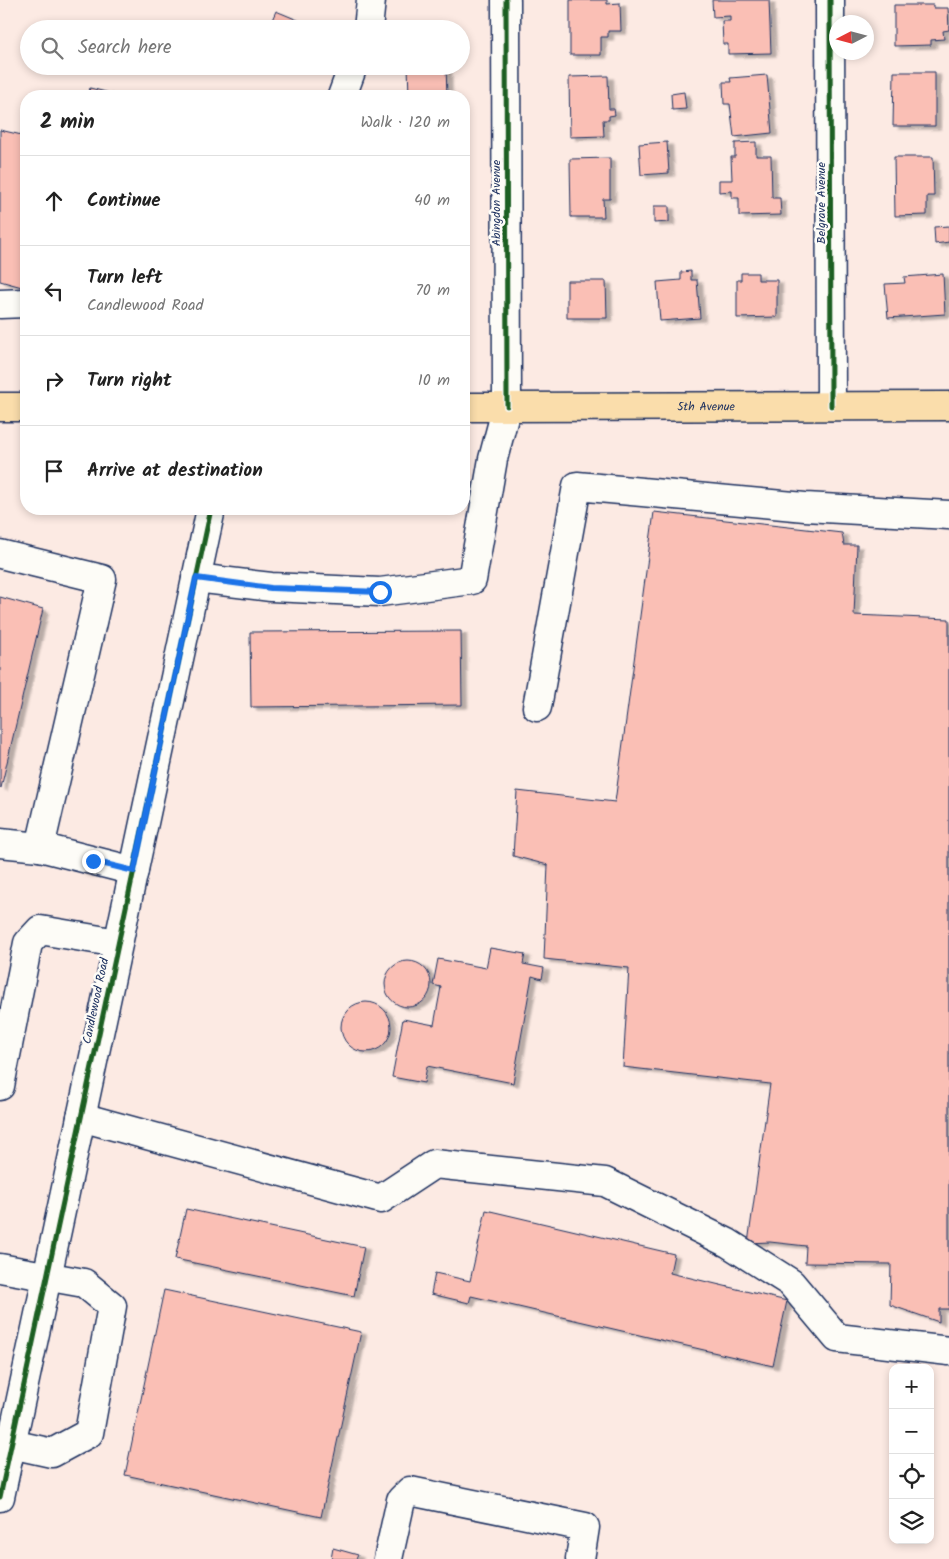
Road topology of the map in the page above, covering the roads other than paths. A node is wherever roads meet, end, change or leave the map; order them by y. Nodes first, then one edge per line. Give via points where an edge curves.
1 (372, 0) edge
2 (506, 0) edge
3 (830, 0) edge
4 (369, 20) edge
5 (350, 75) edge
6 (344, 90) edge
7 (20, 303) edge
8 (0, 304) edge
9 (470, 406) edge
10 (507, 406) junction
11 (832, 406) junction
12 (949, 406) edge
13 (0, 407) edge
14 (20, 407) edge
15 (210, 515) edge
16 (949, 515) edge
17 (0, 554) edge
18 (196, 578) junction
19 (537, 707) dead end
20 (0, 843) edge
21 (40, 847) junction
22 (134, 871) junction
23 (118, 943) junction
24 (0, 1086) edge
25 (81, 1117) junction
26 (0, 1268) edge
27 (47, 1277) junction
28 (949, 1351) edge
29 (11, 1444) junction
30 (0, 1497) edge
31 (393, 1558) edge
32 (580, 1559) edge

1 - 4 street
2 - 10 street, Abingdon Avenue
3 - 11 street, Belgrave Avenue
5 - 6 street
7 - 8 street
9 - 10 main road, 5th Avenue
10 - 11 main road, 5th Avenue
10 - 18 street, Abingdon Avenue via 493,459 472,580 380,592 271,588
11 - 12 main road, 5th Avenue
13 - 14 main road
15 - 18 street, Candlewood Road
16 - 19 street via 805,507 577,486
17 - 21 street via 102,578
18 - 22 street, Candlewood Road
20 - 21 street
21 - 22 street
22 - 23 street, Candlewood Road
23 - 24 street via 40,930 28,943
23 - 25 street, Candlewood Road
25 - 27 street, Candlewood Road
25 - 28 street via 381,1199 434,1164 605,1182 728,1243 791,1283 837,1338
26 - 27 street
27 - 29 street, Candlewood Road
27 - 29 street via 84,1282 112,1306 89,1432 52,1453
29 - 30 street, Candlewood Road
31 - 32 street via 401,1500 410,1491 585,1527

